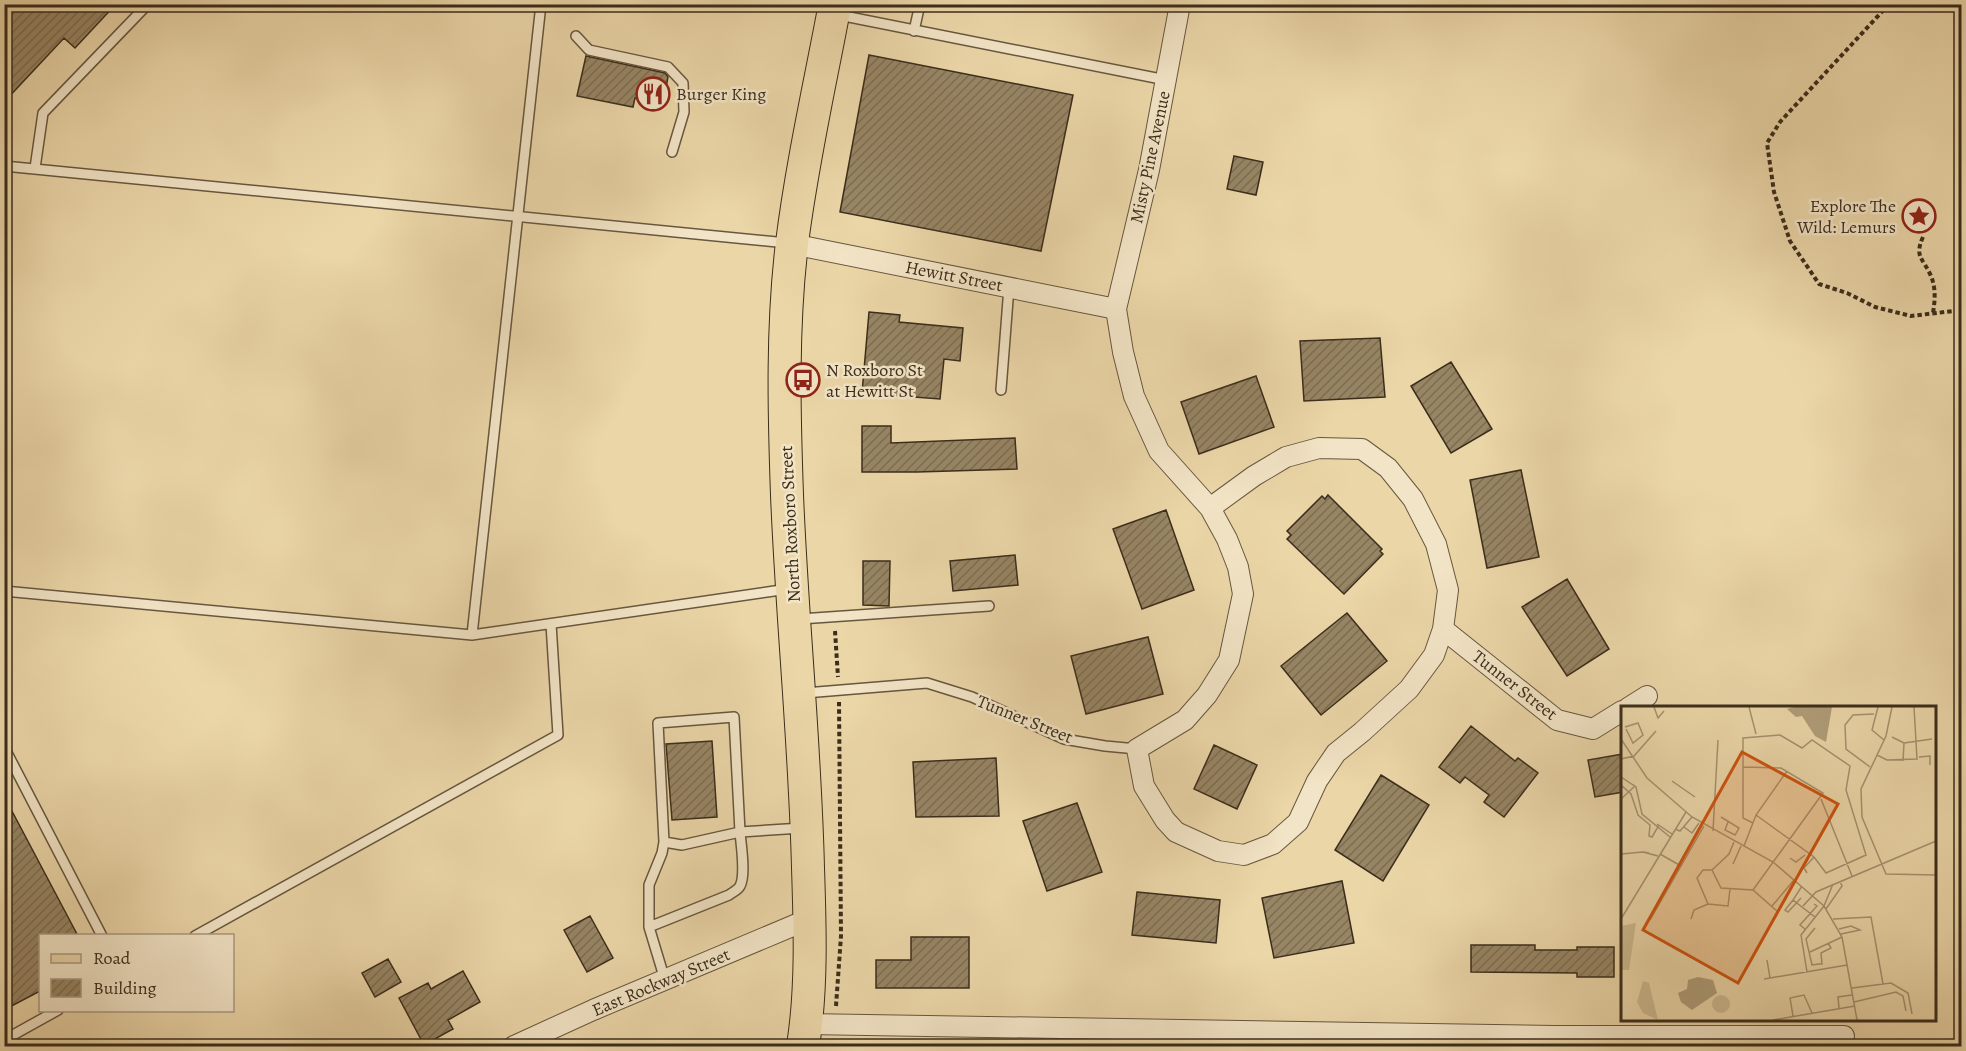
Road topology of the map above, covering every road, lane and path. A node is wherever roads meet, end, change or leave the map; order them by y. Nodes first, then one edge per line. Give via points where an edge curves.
1 (148, 4) edge
2 (541, 4) edge
3 (920, 4) edge
4 (1180, 4) edge
5 (1890, 4) edge
6 (834, 9) edge
7 (914, 31) junction
8 (576, 36) dead end
9 (1166, 80) junction
10 (672, 152) dead end
11 (4, 166) edge
12 (35, 168) junction
13 (518, 216) junction
14 (1923, 237) dead end
15 (792, 244) junction
16 (1009, 287) junction
17 (1116, 309) junction
18 (1962, 310) edge
19 (1933, 313) junction
20 (1001, 390) dead end
21 (1210, 507) junction
22 (793, 588) junction
23 (4, 591) edge
24 (989, 606) dead end
25 (834, 617) junction
26 (795, 619) junction
27 (551, 624) junction
28 (1443, 629) junction
29 (472, 635) junction
30 (838, 690) junction
31 (799, 693) junction
32 (1647, 696) dead end
33 (1631, 706) edge
34 (1621, 712) edge
35 (4, 747) edge
36 (1137, 749) junction
37 (807, 828) junction
38 (740, 832) junction
39 (664, 842) junction
40 (809, 919) junction
41 (649, 927) junction
42 (101, 934) edge
43 (199, 934) edge
44 (665, 980) junction
45 (836, 1006) dead end
46 (56, 1012) edge
47 (805, 1035) edge
48 (1844, 1036) dead end
49 (4, 1040) edge
50 (514, 1047) edge

1 - 12 lane via 43,113
2 - 13 lane
3 - 7 lane
4 - 9 street, Misty Pine Avenue
5 - 19 path via 1780,122 1767,142 1774,192 1790,241 1819,284 1902,314
6 - 7 lane
6 - 15 main road, North Roxboro Street
7 - 9 lane
8 - 10 lane via 590,50 668,67 683,83 684,112
9 - 17 street, Misty Pine Avenue
11 - 12 lane
12 - 13 lane
13 - 15 lane
13 - 29 lane
14 - 19 path via 1918,248 1932,277 1936,298
15 - 16 street, Hewitt Street
15 - 22 main road, North Roxboro Street via 785,402
16 - 17 street, Hewitt Street
16 - 20 lane
17 - 21 street via 1134,396 1159,451
18 - 19 path
21 - 28 street via 1286,457 1318,448 1362,449 1395,475 1413,499 1436,544 1448,590
21 - 36 street via 1238,567 1244,594 1229,660 1185,720
22 - 26 main road, North Roxboro Street
22 - 27 lane
23 - 29 lane
24 - 25 lane
25 - 26 lane
25 - 30 path
26 - 31 main road, North Roxboro Street
27 - 29 lane
27 - 43 lane via 558,735
28 - 34 street, Tunner Street via 1557,720 1593,729
28 - 36 street via 1434,655 1409,688 1336,753 1317,781 1298,822 1272,844 1244,855 1218,851 1176,832 1144,786
30 - 31 lane, Tunner Street
30 - 36 lane, Tunner Street via 927,683 972,697 1064,739
30 - 45 path via 841,936
31 - 37 main road, North Roxboro Street
32 - 33 street
35 - 42 lane
37 - 38 lane
37 - 40 main road, North Roxboro Street
38 - 39 lane via 682,845
38 - 39 lane via 734,717 658,723
38 - 41 lane via 742,883 738,889
39 - 41 lane via 649,885
40 - 44 street, East Rockway Street
40 - 47 main road, North Roxboro Street
41 - 44 lane
44 - 50 street, East Rockway Street
46 - 49 lane
47 - 48 street

